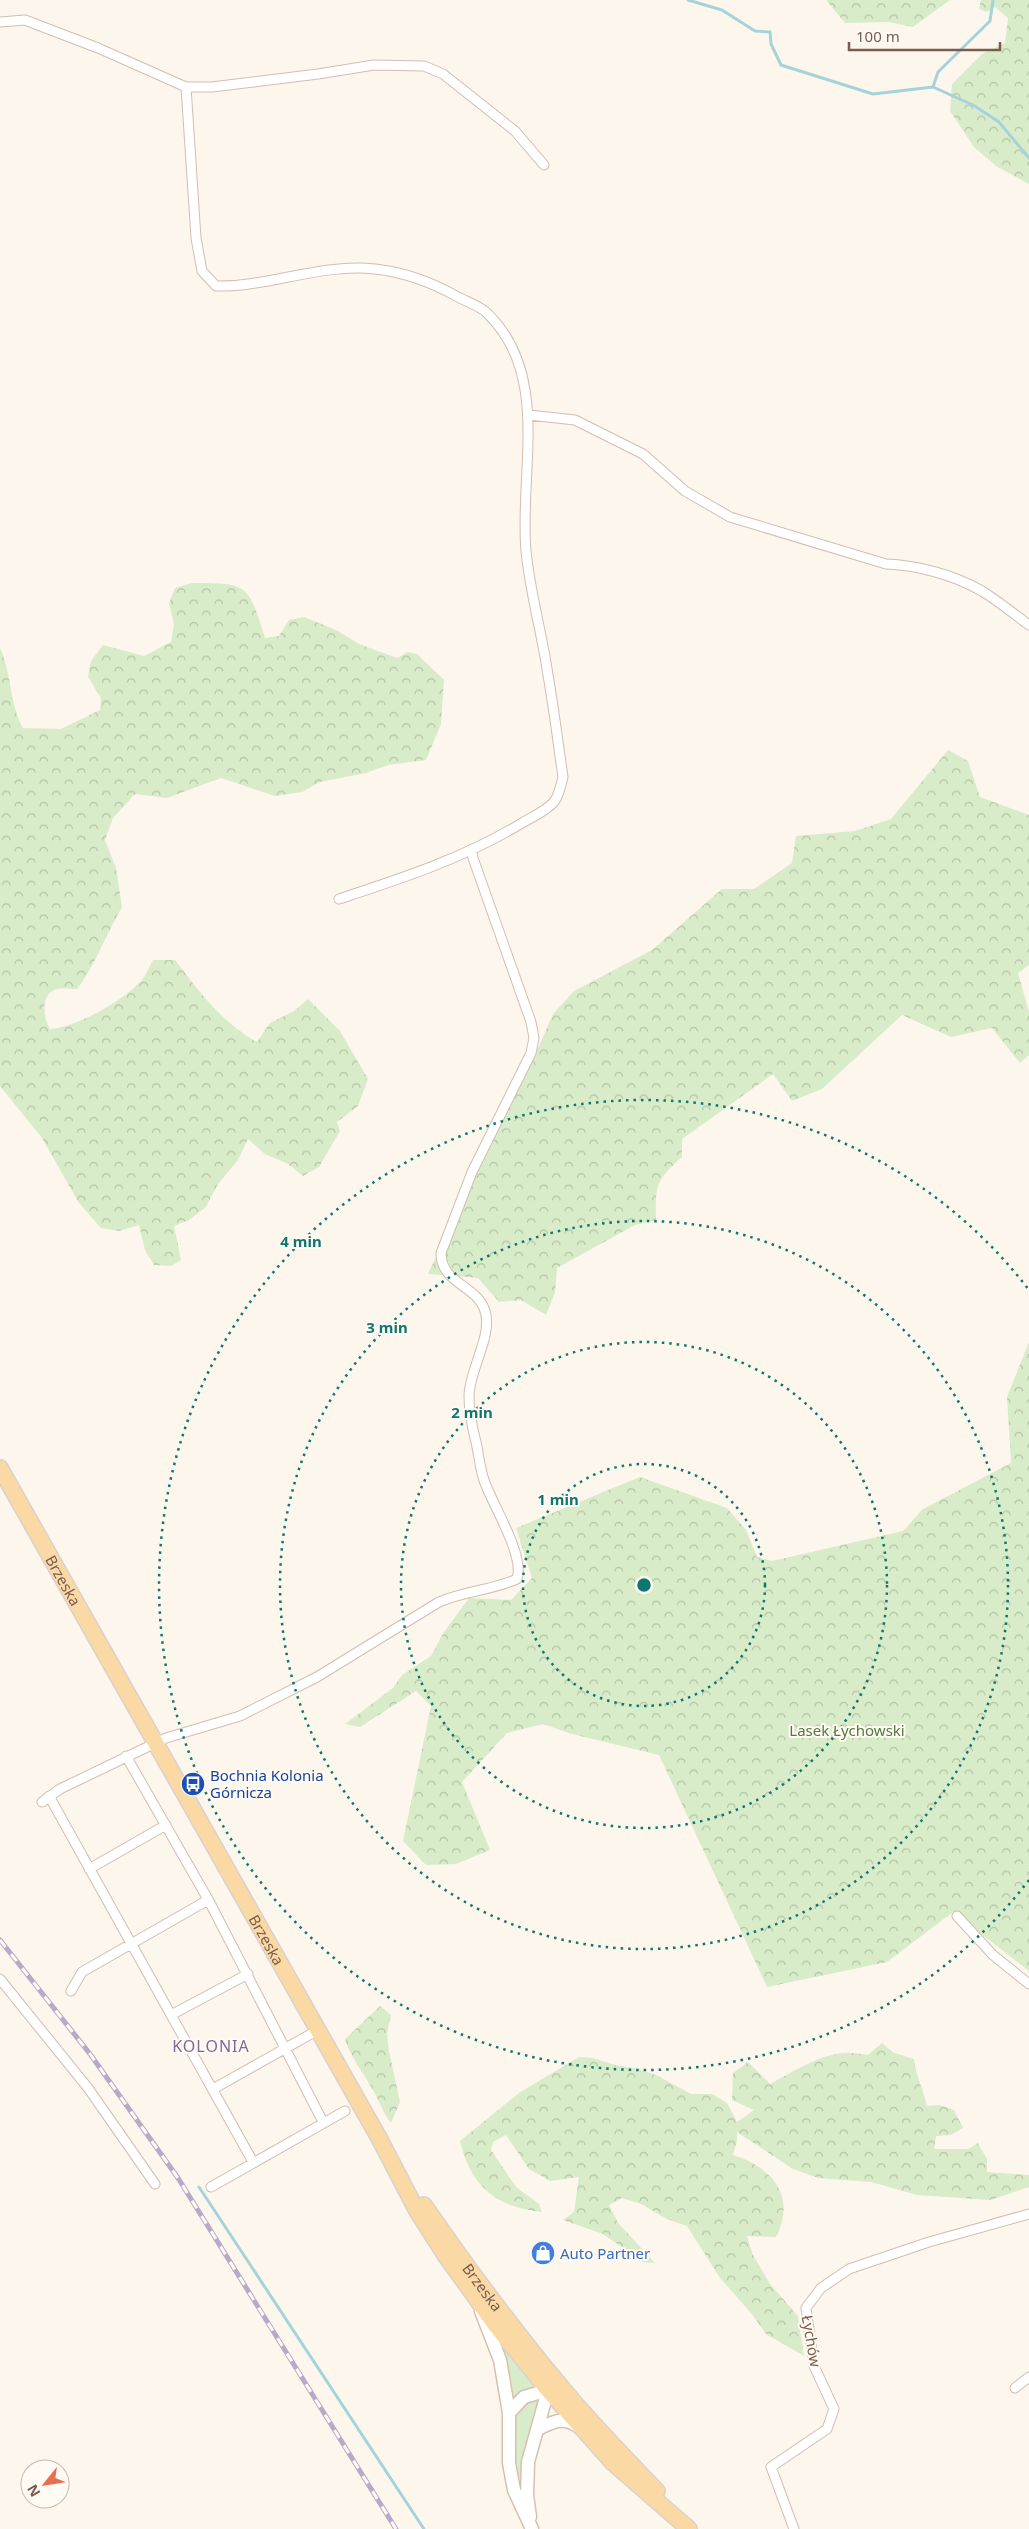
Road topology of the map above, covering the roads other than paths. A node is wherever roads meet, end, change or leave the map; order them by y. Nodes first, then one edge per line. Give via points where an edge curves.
1 (0, 22) edge
2 (186, 87) junction
3 (544, 165) dead end
4 (529, 414) junction
5 (1029, 625) edge
6 (472, 849) junction
7 (339, 899) dead end
8 (0, 1468) edge
9 (156, 1743) junction
10 (126, 1756) junction
11 (166, 1825) junction
12 (89, 1869) junction
13 (208, 1900) junction
14 (957, 1916) dead end
15 (131, 1944) junction
16 (248, 1974) junction
17 (0, 1979) edge
18 (1029, 1984) edge
19 (71, 1991) dead end
20 (171, 2015) junction
21 (318, 2030) junction
22 (287, 2048) junction
23 (213, 2089) junction
24 (345, 2110) dead end
25 (323, 2122) junction
26 (379, 2138) junction
27 (253, 2162) junction
28 (155, 2184) dead end
29 (211, 2187) dead end
30 (1029, 2214) edge
31 (474, 2297) junction
32 (540, 2361) junction
33 (1029, 2377) edge
34 (1014, 2388) dead end
35 (548, 2390) junction
36 (579, 2407) junction
37 (509, 2412) junction
38 (538, 2429) junction
39 (583, 2430) junction
40 (532, 2528) edge
41 (690, 2529) edge
42 (794, 2529) edge

1 - 2 street via 25,20
2 - 3 street via 212,87 374,65 424,66 443,74 515,131
2 - 4 street via 196,238 202,271 216,286 238,286 323,270 375,269 434,284 487,312 514,346
4 - 5 street via 575,420 643,454 685,491 730,517 886,564 908,565 966,583
4 - 6 street via 526,550 563,777 560,790 548,808
6 - 7 street via 423,872
6 - 9 street via 534,1038 516,1087 472,1172 441,1253 441,1261 450,1277 481,1302 486,1311 488,1326 469,1396 472,1424 484,1481 510,1538 520,1572 517,1579 509,1583 458,1594 439,1602 317,1677 240,1716
8 - 9 main road, Brzeska
9 - 10 street
9 - 21 main road, Brzeska
10 - 11 street
10 - 12 street via 46,1799
11 - 12 street
11 - 13 street
12 - 15 street
13 - 15 street
13 - 16 street
14 - 18 street via 993,1955
15 - 19 street via 82,1972
15 - 20 street
16 - 20 street
16 - 22 street
17 - 28 street via 88,2088
20 - 23 street
21 - 22 street
21 - 26 main road, Brzeska
22 - 23 street
22 - 25 street
23 - 27 street
24 - 25 street
25 - 27 street
26 - 31 main road, Brzeska via 417,2211
26 - 32 main road, Brzeska via 464,2261
27 - 29 street
30 - 42 street, Łychów via 849,2269 821,2288 806,2308 814,2366 834,2409 827,2429 771,2467
31 - 35 main road, Brzeska
31 - 37 main road, Brzeska via 500,2360
32 - 35 main road, Brzeska
32 - 36 main road
33 - 34 street
35 - 36 main road
35 - 37 main road via 524,2397
35 - 38 main road, Brzeska
35 - 39 main road
36 - 41 main road
37 - 40 main road, Brzeska via 509,2463 514,2490
38 - 39 main road via 555,2420 567,2420
38 - 40 main road, Brzeska via 528,2462 527,2495
39 - 41 main road via 635,2483

